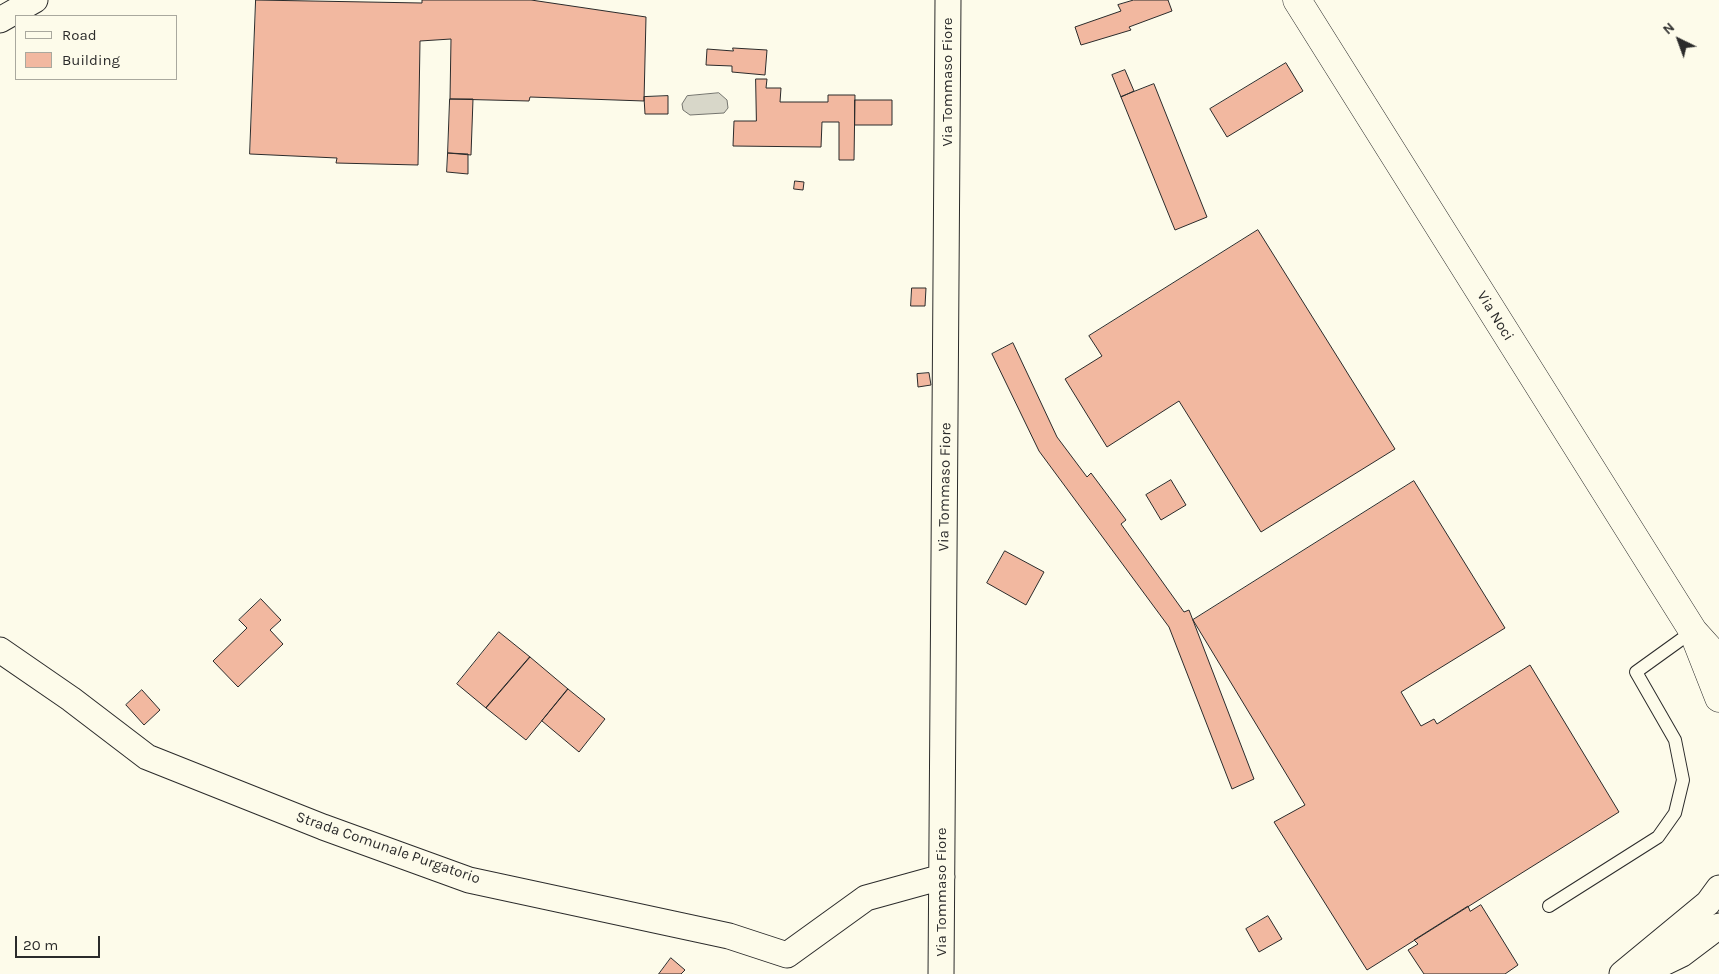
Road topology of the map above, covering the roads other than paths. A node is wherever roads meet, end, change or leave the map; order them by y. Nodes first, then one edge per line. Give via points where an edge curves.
1 (35, 0) edge
2 (948, 0) edge
3 (1297, 0) edge
4 (0, 20) edge
5 (1693, 631) junction
6 (0, 650) edge
7 (1719, 660) edge
8 (1719, 698) edge
9 (942, 877) junction
10 (1719, 888) edge
11 (1549, 906) dead end
12 (1719, 926) edge
13 (941, 974) edge
14 (1622, 974) edge
15 (1641, 974) edge

1 - 4 street
2 - 9 street, Via Tommaso Fiore
3 - 5 main road, Via Noci
5 - 7 main road, Via Noci
5 - 8 main road, Via Noci
5 - 11 lane via 1636,672 1675,740 1683,780 1675,813 1658,837
6 - 9 street, Strada Comunale Purgatorio via 147,757 323,827 470,880 712,932 787,955 866,898
9 - 13 street, Via Tommaso Fiore
10 - 14 street via 1708,903
12 - 15 street via 1682,954

